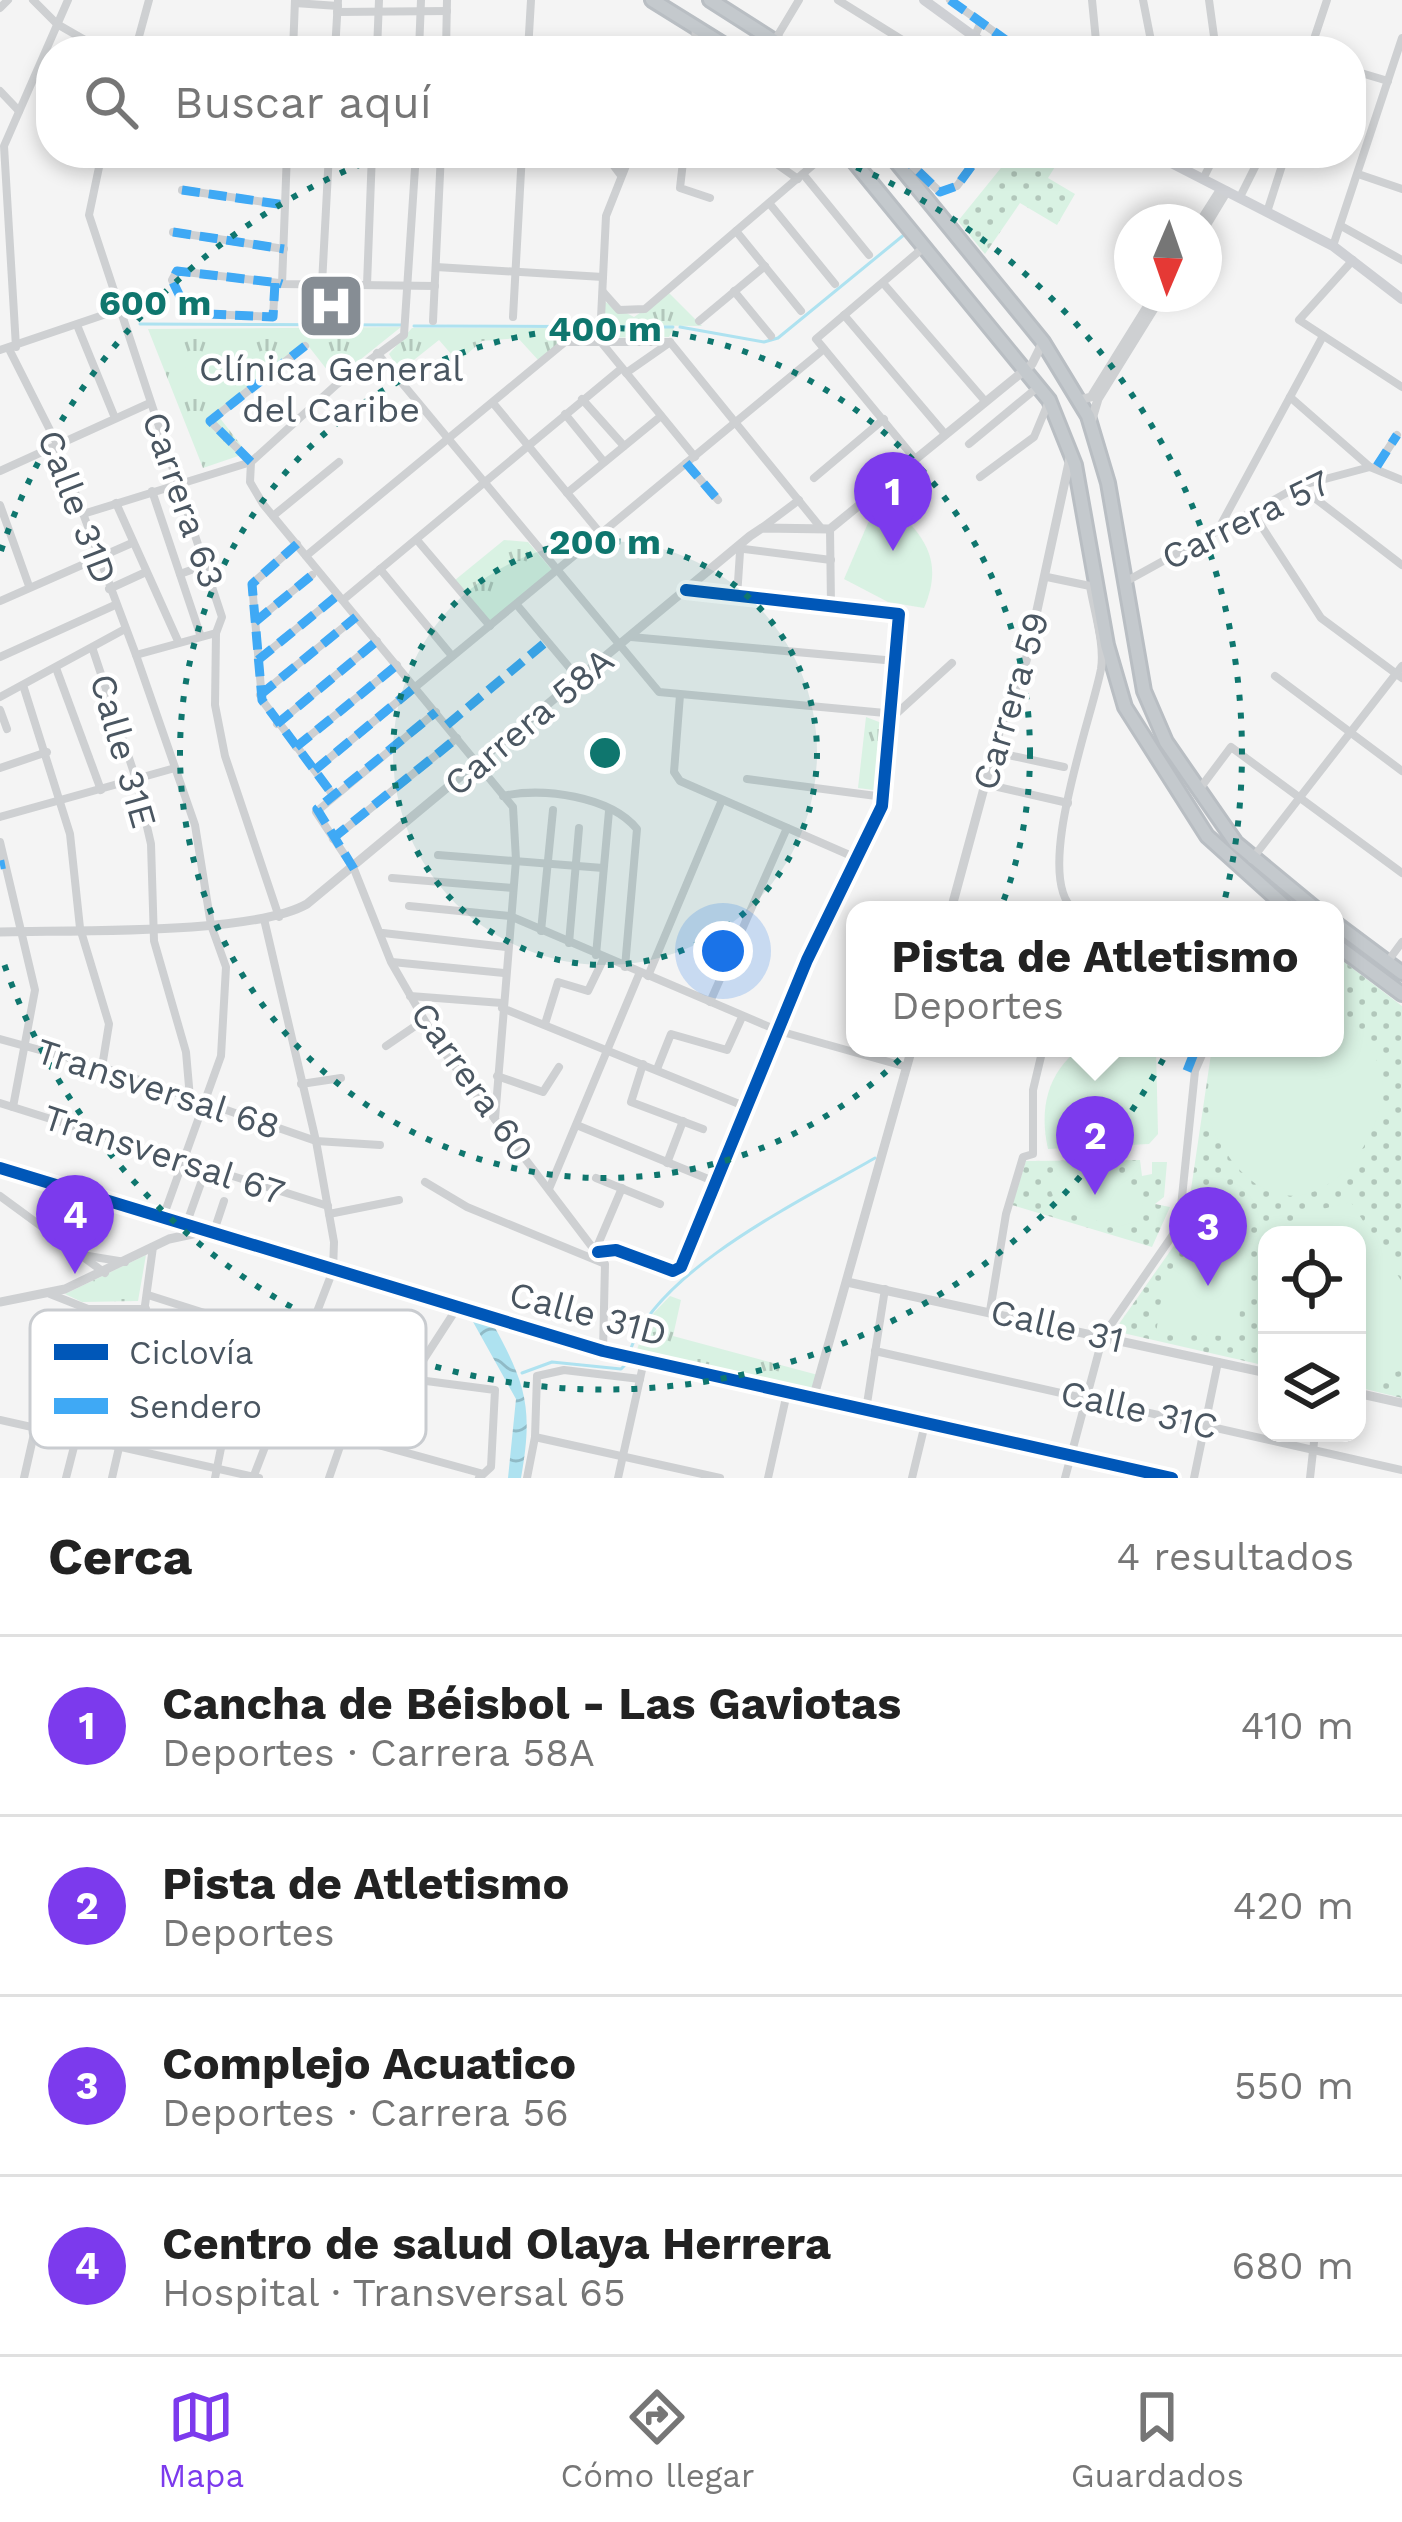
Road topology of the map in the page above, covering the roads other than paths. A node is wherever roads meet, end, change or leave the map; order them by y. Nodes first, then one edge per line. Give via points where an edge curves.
1 (8, 0) edge
2 (33, 0) edge
3 (68, 0) edge
4 (149, 0) edge
5 (379, 0) edge
6 (447, 0) edge
7 (531, 0) edge
8 (652, 0) edge
9 (710, 0) edge
10 (799, 0) edge
11 (838, 0) edge
12 (924, 0) edge
13 (950, 0) edge
14 (1092, 0) edge
15 (1144, 0) edge
16 (1209, 0) edge
17 (1327, 0) edge
18 (295, 2) edge
19 (338, 6) edge
20 (0, 8) edge
21 (421, 9) edge
22 (447, 11) junction
23 (379, 14) junction
24 (981, 22) junction
25 (57, 24) junction
26 (696, 25) junction
27 (52, 36) edge
28 (78, 36) edge
29 (139, 36) edge
30 (294, 36) edge
31 (336, 36) edge
32 (378, 36) edge
33 (446, 36) edge
34 (529, 36) edge
35 (695, 36) edge
36 (712, 36) edge
37 (768, 36) edge
38 (776, 36) edge
39 (896, 36) edge
40 (973, 36) edge
41 (977, 36) edge
42 (1000, 36) edge
43 (1095, 36) edge
44 (1150, 36) edge
45 (1214, 36) edge
46 (1315, 36) edge
47 (1402, 38) edge
48 (36, 72) edge
49 (1366, 75) edge
50 (1388, 82) junction
51 (0, 91) edge
52 (19, 110) junction
53 (1366, 149) edge
54 (99, 168) edge
55 (286, 168) edge
56 (328, 168) edge
57 (371, 168) edge
58 (415, 168) edge
59 (440, 168) edge
60 (521, 168) edge
61 (615, 168) edge
62 (624, 168) edge
63 (682, 168) edge
64 (786, 168) edge
65 (809, 168) edge
66 (859, 168) edge
67 (905, 168) edge
68 (908, 168) edge
69 (972, 168) edge
70 (1184, 168) edge
71 (1209, 168) edge
72 (1254, 168) edge
73 (1281, 168) edge
74 (1360, 168) edge
75 (1358, 174) junction
76 (620, 176) junction
77 (800, 176) junction
78 (1203, 180) junction
79 (1402, 189) edge
80 (182, 190) dead end
81 (1224, 190) junction
82 (2, 194) edge
83 (1240, 197) junction
84 (710, 198) dead end
85 (769, 203) junction
86 (1215, 204) edge
87 (285, 205) junction
88 (1268, 209) junction
89 (939, 214) junction
90 (1343, 227) junction
91 (736, 231) junction
92 (172, 232) dead end
93 (914, 234) junction
94 (3, 235) edge
95 (962, 243) junction
96 (1334, 246) junction
97 (925, 247) junction
98 (284, 249) junction
99 (869, 255) dead end
100 (1354, 258) junction
101 (936, 260) junction
102 (1402, 260) edge
103 (765, 266) junction
104 (436, 267) junction
105 (515, 269) junction
106 (603, 277) junction
107 (883, 283) junction
108 (278, 284) junction
109 (322, 284) junction
110 (835, 284) dead end
111 (367, 285) junction
112 (409, 285) junction
113 (435, 286) junction
114 (734, 291) junction
115 (603, 292) junction
116 (1402, 299) edge
117 (118, 310) junction
118 (801, 311) dead end
119 (1147, 312) edge
120 (1149, 312) edge
121 (844, 315) junction
122 (513, 317) dead end
123 (602, 318) dead end
124 (433, 320) dead end
125 (699, 321) dead end
126 (77, 325) junction
127 (771, 336) dead end
128 (1323, 336) junction
129 (601, 342) junction
130 (670, 342) junction
131 (1043, 342) junction
132 (305, 346) dead end
133 (6, 348) edge
134 (824, 349) junction
135 (376, 353) junction
136 (1014, 356) junction
137 (1025, 369) junction
138 (624, 370) junction
139 (1011, 380) junction
140 (1038, 384) junction
141 (1402, 387) edge
142 (1291, 397) junction
143 (582, 399) junction
144 (1079, 400) junction
145 (985, 401) junction
146 (150, 403) junction
147 (493, 403) junction
148 (565, 414) junction
149 (662, 416) junction
150 (1050, 416) junction
151 (115, 418) junction
152 (884, 419) junction
153 (737, 423) junction
154 (1091, 424) junction
155 (945, 434) junction
156 (1397, 435) dead end
157 (449, 440) junction
158 (56, 444) junction
159 (969, 444) dead end
160 (528, 445) junction
161 (624, 446) junction
162 (1071, 450) junction
163 (695, 457) junction
164 (915, 458) junction
165 (251, 462) junction
166 (339, 462) dead end
167 (604, 463) junction
168 (686, 464) junction
169 (1374, 466) junction
170 (0, 471) edge
171 (980, 477) dead end
172 (814, 478) dead end
173 (485, 480) junction
174 (1402, 480) edge
175 (180, 483) junction
176 (1080, 486) junction
177 (1299, 486) junction
178 (152, 491) junction
179 (1066, 491) junction
180 (567, 494) junction
181 (718, 500) dead end
182 (799, 500) junction
183 (116, 503) junction
184 (0, 505) edge
185 (1253, 512) junction
186 (83, 514) junction
187 (273, 516) junction
188 (762, 528) junction
189 (826, 529) junction
190 (1217, 531) junction
191 (601, 534) junction
192 (417, 540) junction
193 (132, 542) junction
194 (297, 544) junction
195 (738, 550) junction
196 (306, 556) junction
197 (97, 557) junction
198 (831, 560) junction
199 (205, 565) junction
200 (1402, 565) edge
201 (380, 568) junction
202 (558, 570) junction
203 (146, 572) junction
204 (180, 574) junction
205 (312, 575) dead end
206 (1047, 577) junction
207 (1125, 582) junction
208 (29, 586) junction
209 (109, 589) junction
210 (686, 590) junction
211 (737, 597) junction
212 (340, 598) junction
213 (0, 601) edge
214 (115, 605) junction
215 (518, 605) junction
216 (831, 605) junction
217 (356, 616) junction
218 (255, 622) junction
219 (490, 626) junction
220 (125, 628) junction
221 (216, 633) junction
222 (200, 634) junction
223 (631, 637) junction
224 (178, 641) junction
225 (377, 641) junction
226 (620, 646) junction
227 (93, 650) junction
228 (136, 655) junction
229 (452, 656) junction
230 (0, 657) edge
231 (258, 660) junction
232 (896, 661) junction
233 (952, 663) dead end
234 (397, 664) junction
235 (56, 668) junction
236 (1400, 673) edge
237 (1275, 676) dead end
238 (580, 680) junction
239 (22, 685) junction
240 (416, 686) junction
241 (680, 694) junction
242 (260, 695) junction
243 (0, 697) edge
244 (0, 710) edge
245 (436, 712) junction
246 (892, 714) junction
247 (277, 724) junction
248 (8, 729) dead end
249 (1350, 732) junction
250 (457, 738) junction
251 (296, 747) junction
252 (47, 752) junction
253 (994, 752) junction
254 (477, 763) junction
255 (1064, 766) dead end
256 (0, 768) edge
257 (175, 768) junction
258 (315, 770) junction
259 (1402, 771) edge
260 (747, 778) dead end
261 (136, 779) junction
262 (985, 784) junction
263 (100, 790) junction
264 (1197, 793) junction
265 (333, 795) junction
266 (503, 796) junction
267 (1300, 796) junction
268 (884, 797) junction
269 (722, 800) junction
270 (63, 801) junction
271 (1068, 803) junction
272 (553, 810) dead end
273 (609, 811) junction
274 (0, 817) edge
275 (579, 827) dead end
276 (787, 828) junction
277 (332, 839) junction
278 (0, 842) edge
279 (438, 855) dead end
280 (854, 857) junction
281 (515, 860) junction
282 (1252, 860) junction
283 (548, 863) junction
284 (576, 866) junction
285 (603, 868) junction
286 (354, 869) junction
287 (1402, 873) edge
288 (392, 878) dead end
289 (513, 888) junction
290 (953, 901) edge
291 (1066, 901) edge
292 (1279, 901) edge
293 (1305, 901) edge
294 (409, 906) dead end
295 (510, 916) junction
296 (279, 917) junction
297 (264, 919) junction
298 (152, 925) junction
299 (212, 925) junction
300 (80, 928) junction
301 (1344, 930) edge
302 (20, 931) junction
303 (541, 931) junction
304 (0, 932) edge
305 (382, 933) junction
306 (1402, 942) edge
307 (569, 943) junction
308 (506, 947) junction
309 (1344, 951) edge
310 (600, 956) junction
311 (391, 962) junction
312 (1387, 962) junction
313 (625, 967) junction
314 (1402, 973) edge
315 (504, 974) junction
316 (644, 974) junction
317 (1402, 994) edge
318 (410, 996) junction
319 (710, 1002) junction
320 (502, 1005) junction
321 (742, 1017) junction
322 (424, 1020) junction
323 (545, 1024) junction
324 (779, 1031) junction
325 (0, 1040) edge
326 (26, 1044) junction
327 (386, 1046) dead end
328 (607, 1049) junction
329 (846, 1050) edge
330 (871, 1057) edge
331 (910, 1057) edge
332 (1041, 1057) edge
333 (1201, 1057) edge
334 (643, 1064) junction
335 (102, 1067) junction
336 (559, 1067) dead end
337 (907, 1067) junction
338 (657, 1070) junction
339 (497, 1076) junction
340 (341, 1078) dead end
341 (301, 1084) junction
342 (190, 1098) junction
343 (0, 1103) edge
344 (205, 1104) junction
345 (13, 1107) junction
346 (749, 1108) junction
347 (495, 1119) junction
348 (683, 1121) junction
349 (578, 1126) junction
350 (703, 1129) dead end
351 (316, 1141) junction
352 (380, 1145) dead end
353 (183, 1161) junction
354 (667, 1163) junction
355 (1, 1172) edge
356 (596, 1178) dead end
357 (425, 1182) dead end
358 (201, 1183) dead end
359 (718, 1183) junction
360 (622, 1188) junction
361 (549, 1189) junction
362 (0, 1196) edge
363 (399, 1200) dead end
364 (224, 1201) dead end
365 (660, 1204) dead end
366 (328, 1210) junction
367 (161, 1220) junction
368 (185, 1227) junction
369 (207, 1234) junction
370 (153, 1247) junction
371 (597, 1250) junction
372 (81, 1256) junction
373 (125, 1262) junction
374 (604, 1264) junction
375 (105, 1273) junction
376 (332, 1275) junction
377 (847, 1282) junction
378 (885, 1289) junction
379 (50, 1294) junction
380 (148, 1295) junction
381 (0, 1301) edge
382 (457, 1308) junction
383 (146, 1310) joint
384 (193, 1310) edge
385 (318, 1310) edge
386 (990, 1311) junction
387 (1103, 1336) junction
388 (603, 1351) junction
389 (875, 1351) junction
390 (426, 1356) edge
391 (633, 1359) junction
392 (1218, 1362) junction
393 (1258, 1371) edge
394 (640, 1379) junction
395 (426, 1381) edge
396 (787, 1393) junction
397 (1366, 1395) edge
398 (813, 1399) junction
399 (1087, 1399) junction
400 (1402, 1403) edge
401 (866, 1410) junction
402 (0, 1420) edge
403 (30, 1424) edge
404 (926, 1424) junction
405 (1205, 1426) junction
406 (535, 1437) junction
407 (1314, 1442) edge
408 (31, 1448) edge
409 (74, 1448) edge
410 (119, 1448) edge
411 (130, 1448) edge
412 (267, 1448) edge
413 (336, 1448) edge
414 (393, 1448) edge
415 (1313, 1450) junction
416 (624, 1453) junction
417 (1071, 1456) junction
418 (1402, 1470) edge
419 (216, 1473) edge
420 (479, 1476) edge
421 (24, 1478) edge
422 (66, 1478) edge
423 (112, 1478) edge
424 (255, 1478) edge
425 (329, 1478) edge
426 (527, 1478) edge
427 (618, 1478) edge
428 (720, 1478) edge
429 (768, 1478) edge
430 (912, 1478) edge
431 (1065, 1478) edge
432 (1172, 1478) edge
433 (1194, 1478) edge
434 (1310, 1478) edge

1 - 20 street
2 - 25 street
3 - 25 street
4 - 29 street
5 - 23 street
6 - 22 street
7 - 34 street
8 - 26 highway
9 - 37 highway
10 - 38 street
11 - 39 street
12 - 40 main road
13 - 24 street
14 - 43 street
15 - 44 street
16 - 45 street
17 - 46 street
18 - 19 street
18 - 30 street
19 - 23 street
19 - 31 street
21 - 22 street
21 - 23 street
22 - 33 street
23 - 32 street
24 - 41 street
24 - 42 street
25 - 27 street
25 - 28 street
26 - 35 street
26 - 36 highway
47 - 50 street
48 - 52 street
49 - 50 street
50 - 53 street
51 - 52 street
52 - 82 street via 4,146
54 - 117 street, Carrera 63 via 89,215
55 - 87 street
56 - 109 street
57 - 111 street
58 - 112 street
59 - 104 street
60 - 105 street
61 - 76 street
62 - 76 street
63 - 84 street via 680,188
64 - 77 street
65 - 77 street
66 - 93 highway
67 - 89 highway
68 - 69 street via 945,192
70 - 78 main road
71 - 78 street
72 - 83 street
73 - 88 street
74 - 75 street
75 - 79 street
75 - 90 street
76 - 106 street via 606,216
77 - 85 street
77 - 99 street
78 - 81 main road
80 - 87 street
81 - 83 main road
81 - 86 street
82 - 94 street
83 - 88 main road
85 - 91 street
85 - 110 street
87 - 98 street
88 - 96 main road
89 - 93 highway via 933,233
89 - 95 highway
90 - 96 street
90 - 102 street
91 - 103 street
91 - 115 street via 640,311 619,310
92 - 98 street
93 - 97 highway
94 - 133 street
95 - 101 highway via 939,242
95 - 131 highway
96 - 100 main road
97 - 101 highway
97 - 107 street
98 - 108 street
100 - 116 main road
100 - 128 street via 1299,320
101 - 136 highway
103 - 114 street
103 - 118 street
104 - 105 street
104 - 113 street
105 - 106 street
105 - 122 street
106 - 115 street
107 - 121 street
107 - 145 street
108 - 108 street via 274,317 188,313 174,287 177,271
108 - 109 street
109 - 111 street
111 - 112 street
112 - 113 street
112 - 135 street via 408,327
113 - 124 street
114 - 125 street
114 - 127 street
115 - 123 street
117 - 126 street
117 - 146 street, Carrera 63
119 - 144 street via 1091,397
120 - 154 street
121 - 134 street via 816,339
121 - 155 street
126 - 133 street
126 - 151 street
128 - 141 street
128 - 142 street
129 - 130 street
129 - 138 street
129 - 147 street via 565,342
130 - 138 street
130 - 153 street
131 - 137 street
131 - 144 highway
132 - 165 street via 210,421
133 - 158 street, Calle 31D
134 - 152 street
134 - 153 street
135 - 157 street
135 - 165 street
136 - 137 highway
136 - 139 street
137 - 139 street
137 - 140 highway
138 - 143 street
138 - 149 street
139 - 140 highway
139 - 145 street
140 - 150 highway
140 - 159 street
142 - 169 street
142 - 190 street
143 - 148 street
143 - 161 street
144 - 154 highway
145 - 155 street
146 - 151 street
146 - 175 street, Carrera 63
147 - 157 street
147 - 160 street
148 - 160 street
148 - 167 street
149 - 161 street
149 - 163 street
150 - 162 highway
150 - 171 street
151 - 158 street
152 - 164 street
152 - 172 street
153 - 163 street
153 - 182 street
154 - 207 highway
155 - 164 street
156 - 169 street
157 - 173 street
157 - 196 street
158 - 170 street
158 - 186 street, Calle 31D
160 - 173 street
160 - 180 street
161 - 167 street
162 - 176 highway
162 - 179 street, Carrera 59
163 - 168 street
164 - 189 street
165 - 175 street
165 - 187 street via 250,482
166 - 187 street
167 - 180 street
168 - 181 street
168 - 191 street
169 - 174 street
169 - 177 street, Carrera 57
173 - 192 street
173 - 202 street
175 - 178 street
175 - 199 street, Carrera 63
176 - 179 street
176 - 292 highway via 1106,645 1125,707 1207,836
177 - 185 street, Carrera 57
177 - 200 street
178 - 183 street
178 - 204 street
179 - 206 street, Carrera 59
180 - 191 street
182 - 188 street, Carrera 58A
182 - 189 street
183 - 186 street
183 - 193 street
184 - 208 street
185 - 190 street, Carrera 57
185 - 236 street via 1321,618
186 - 197 street, Calle 31D
187 - 194 street
188 - 189 street
188 - 195 street, Carrera 58A
189 - 198 street
190 - 207 street, Carrera 57
191 - 202 street
192 - 201 street
192 - 219 street
193 - 197 street
193 - 203 street
194 - 196 street
194 - 218 street via 254,580
195 - 198 street
195 - 210 street, Carrera 58A
195 - 211 street
196 - 212 street
197 - 208 street
197 - 209 street, Calle 31D
198 - 216 street
199 - 204 street
199 - 221 street, Carrera 63 via 223,622
201 - 212 street
201 - 229 street
202 - 215 street
202 - 226 street
203 - 209 street
203 - 224 street
204 - 222 street
205 - 218 street
206 - 253 street, Carrera 59
206 - 271 street via 1090,586 1102,658
207 - 264 highway via 1146,700
208 - 213 street
209 - 214 street, Calle 31D
210 - 211 street
210 - 223 street, Carrera 58A
211 - 216 street
212 - 217 street
212 - 231 street
214 - 220 street, Calle 31D
214 - 230 street
215 - 219 street
215 - 238 street
216 - 232 street via 899,614
217 - 225 street
217 - 242 street
218 - 231 street
219 - 229 street
220 - 227 street
220 - 228 street, Calle 31D
221 - 222 street
221 - 296 street, Carrera 63 via 223,749
222 - 224 street
223 - 226 street, Carrera 58A
223 - 232 street
224 - 228 street
225 - 234 street
225 - 247 street
226 - 238 street, Carrera 58A
226 - 241 street via 664,693
227 - 235 street
227 - 261 street, Calle 31E
228 - 257 street, Calle 31D
229 - 240 street
231 - 242 street
232 - 246 street
233 - 246 street
234 - 240 street
234 - 251 street
235 - 239 street
235 - 263 street, Calle 31E
236 - 249 street
237 - 249 street
238 - 254 street, Carrera 58A
239 - 243 street
239 - 252 street
240 - 245 street
240 - 258 street
241 - 246 street
241 - 269 street via 676,777
242 - 247 street
244 - 248 street
245 - 250 street
245 - 265 street
246 - 268 street
247 - 251 street
249 - 259 street
249 - 267 street
250 - 254 street
250 - 277 street
251 - 258 street
252 - 256 street
252 - 270 street
253 - 255 street
253 - 262 street, Carrera 59
254 - 266 street
254 - 286 street, Carrera 58A
257 - 261 street
257 - 299 street, Calle 31D via 195,825
258 - 265 street
260 - 268 street
261 - 263 street
261 - 298 street, Calle 31E via 151,844
262 - 271 street
262 - 290 street, Carrera 59
263 - 270 street
264 - 267 street via 1231,747
264 - 282 highway
265 - 277 street, Carrera 60 via 316,812
266 - 273 street via 543,792
266 - 281 street via 517,827
267 - 282 street
267 - 287 street
268 - 280 street
269 - 276 street
269 - 316 street
270 - 274 street
270 - 300 street
271 - 291 street via 1058,883
272 - 283 street
273 - 285 street
273 - 313 street via 628,819 640,843
275 - 284 street
276 - 280 street
276 - 319 street
277 - 286 street, Carrera 60
278 - 302 street
279 - 281 street
280 - 324 street
281 - 283 street
281 - 289 street
282 - 293 highway
283 - 284 street
283 - 303 street
284 - 285 street
284 - 307 street
285 - 310 street
286 - 296 street, Carrera 58A
286 - 305 street, Carrera 60
288 - 289 street
289 - 295 street
294 - 295 street
295 - 303 street
295 - 308 street
296 - 297 street, Carrera 58A
297 - 299 street, Carrera 58A
297 - 341 street
298 - 299 street, Carrera 58A
298 - 300 street, Carrera 58A
298 - 342 street, Calle 31E
299 - 344 street, Calle 31D via 228,990 221,1056
300 - 302 street, Carrera 58A
300 - 335 street via 109,1024
301 - 312 highway
302 - 304 street, Carrera 58A
302 - 326 street via 35,990
303 - 307 street
305 - 308 street
305 - 311 street, Carrera 60
306 - 312 street
307 - 310 street
308 - 315 street
309 - 317 highway
310 - 313 street
310 - 323 street via 588,992 558,982
311 - 315 street
311 - 318 street, Carrera 60
312 - 314 highway
313 - 316 street
315 - 320 street
316 - 319 street
316 - 328 street
318 - 320 street
318 - 322 street, Carrera 60
319 - 321 street
320 - 323 street
320 - 339 street
321 - 324 street
321 - 338 street via 727,1050 671,1034
322 - 327 street
322 - 347 street, Carrera 60
323 - 328 street
324 - 329 street
324 - 346 street
325 - 326 street, Transversal 68
326 - 335 street, Transversal 68
326 - 345 street
328 - 334 street
328 - 349 street
330 - 337 street
331 - 337 street
332 - 386 street via 1033,1154 1023,1159 1006,1214
333 - 387 street via 1179,1226
334 - 338 street
334 - 348 street via 629,1099
335 - 342 street, Transversal 68
336 - 339 street via 543,1092
337 - 377 street
338 - 346 street
339 - 347 street
340 - 341 street
341 - 351 street
342 - 344 street, Transversal 68
343 - 345 street, Transversal 67
344 - 351 street, Transversal 68
344 - 353 street, Calle 31D
345 - 353 street, Transversal 67
346 - 359 street
347 - 361 street, Carrera 60
348 - 350 street
348 - 354 street
349 - 354 street
349 - 361 street
351 - 352 street, Transversal 68
351 - 366 street
353 - 366 street, Transversal 67
353 - 367 street, Calle 31D
354 - 359 street
355 - 367 street, Calle 31D
356 - 360 street
357 - 374 street
358 - 368 street
359 - 371 street via 678,1270
360 - 365 street
360 - 371 street
361 - 371 street, Carrera 60
362 - 372 street
363 - 366 street, Transversal 67
364 - 369 street
366 - 376 street
367 - 368 street, Calle 31D
368 - 369 street, Calle 31D
369 - 370 street
369 - 376 street, Calle 31D
370 - 373 street
370 - 380 street
371 - 374 street, Carrera 60
372 - 373 street
372 - 375 street
373 - 375 street
374 - 388 street, Carrera 60
375 - 379 street
376 - 382 street, Calle 31D
376 - 385 street
377 - 378 street, Calle 31
377 - 398 street
378 - 386 street, Calle 31
378 - 389 street
379 - 381 street
379 - 383 street via 88,1309
380 - 383 street
380 - 384 street
382 - 388 street, Calle 31D
382 - 390 street
386 - 387 street, Calle 31
387 - 392 street, Calle 31
387 - 399 street
388 - 391 street, Calle 31D
389 - 399 street, Calle 31C
389 - 401 street
391 - 394 street
391 - 396 street, Calle 31D
392 - 393 street, Calle 31
392 - 405 street
394 - 406 street via 564,1370 537,1376
394 - 416 street
395 - 420 street via 495,1390 491,1467
396 - 398 street, Calle 31D
396 - 429 street
397 - 400 street
398 - 401 street, Calle 31D
399 - 405 street, Calle 31C
399 - 417 street
401 - 404 street, Calle 31D
402 - 403 street
404 - 417 street, Calle 31D
404 - 430 street
405 - 415 street, Calle 31C
405 - 433 street
406 - 416 street
406 - 426 street
407 - 415 street
408 - 421 street
409 - 422 street
410 - 423 street
411 - 419 street
412 - 424 street
413 - 425 street
414 - 420 street
415 - 418 street, Calle 31C
415 - 434 street
416 - 427 street
416 - 428 street
417 - 431 street
417 - 432 street, Calle 31D
419 - 424 street

